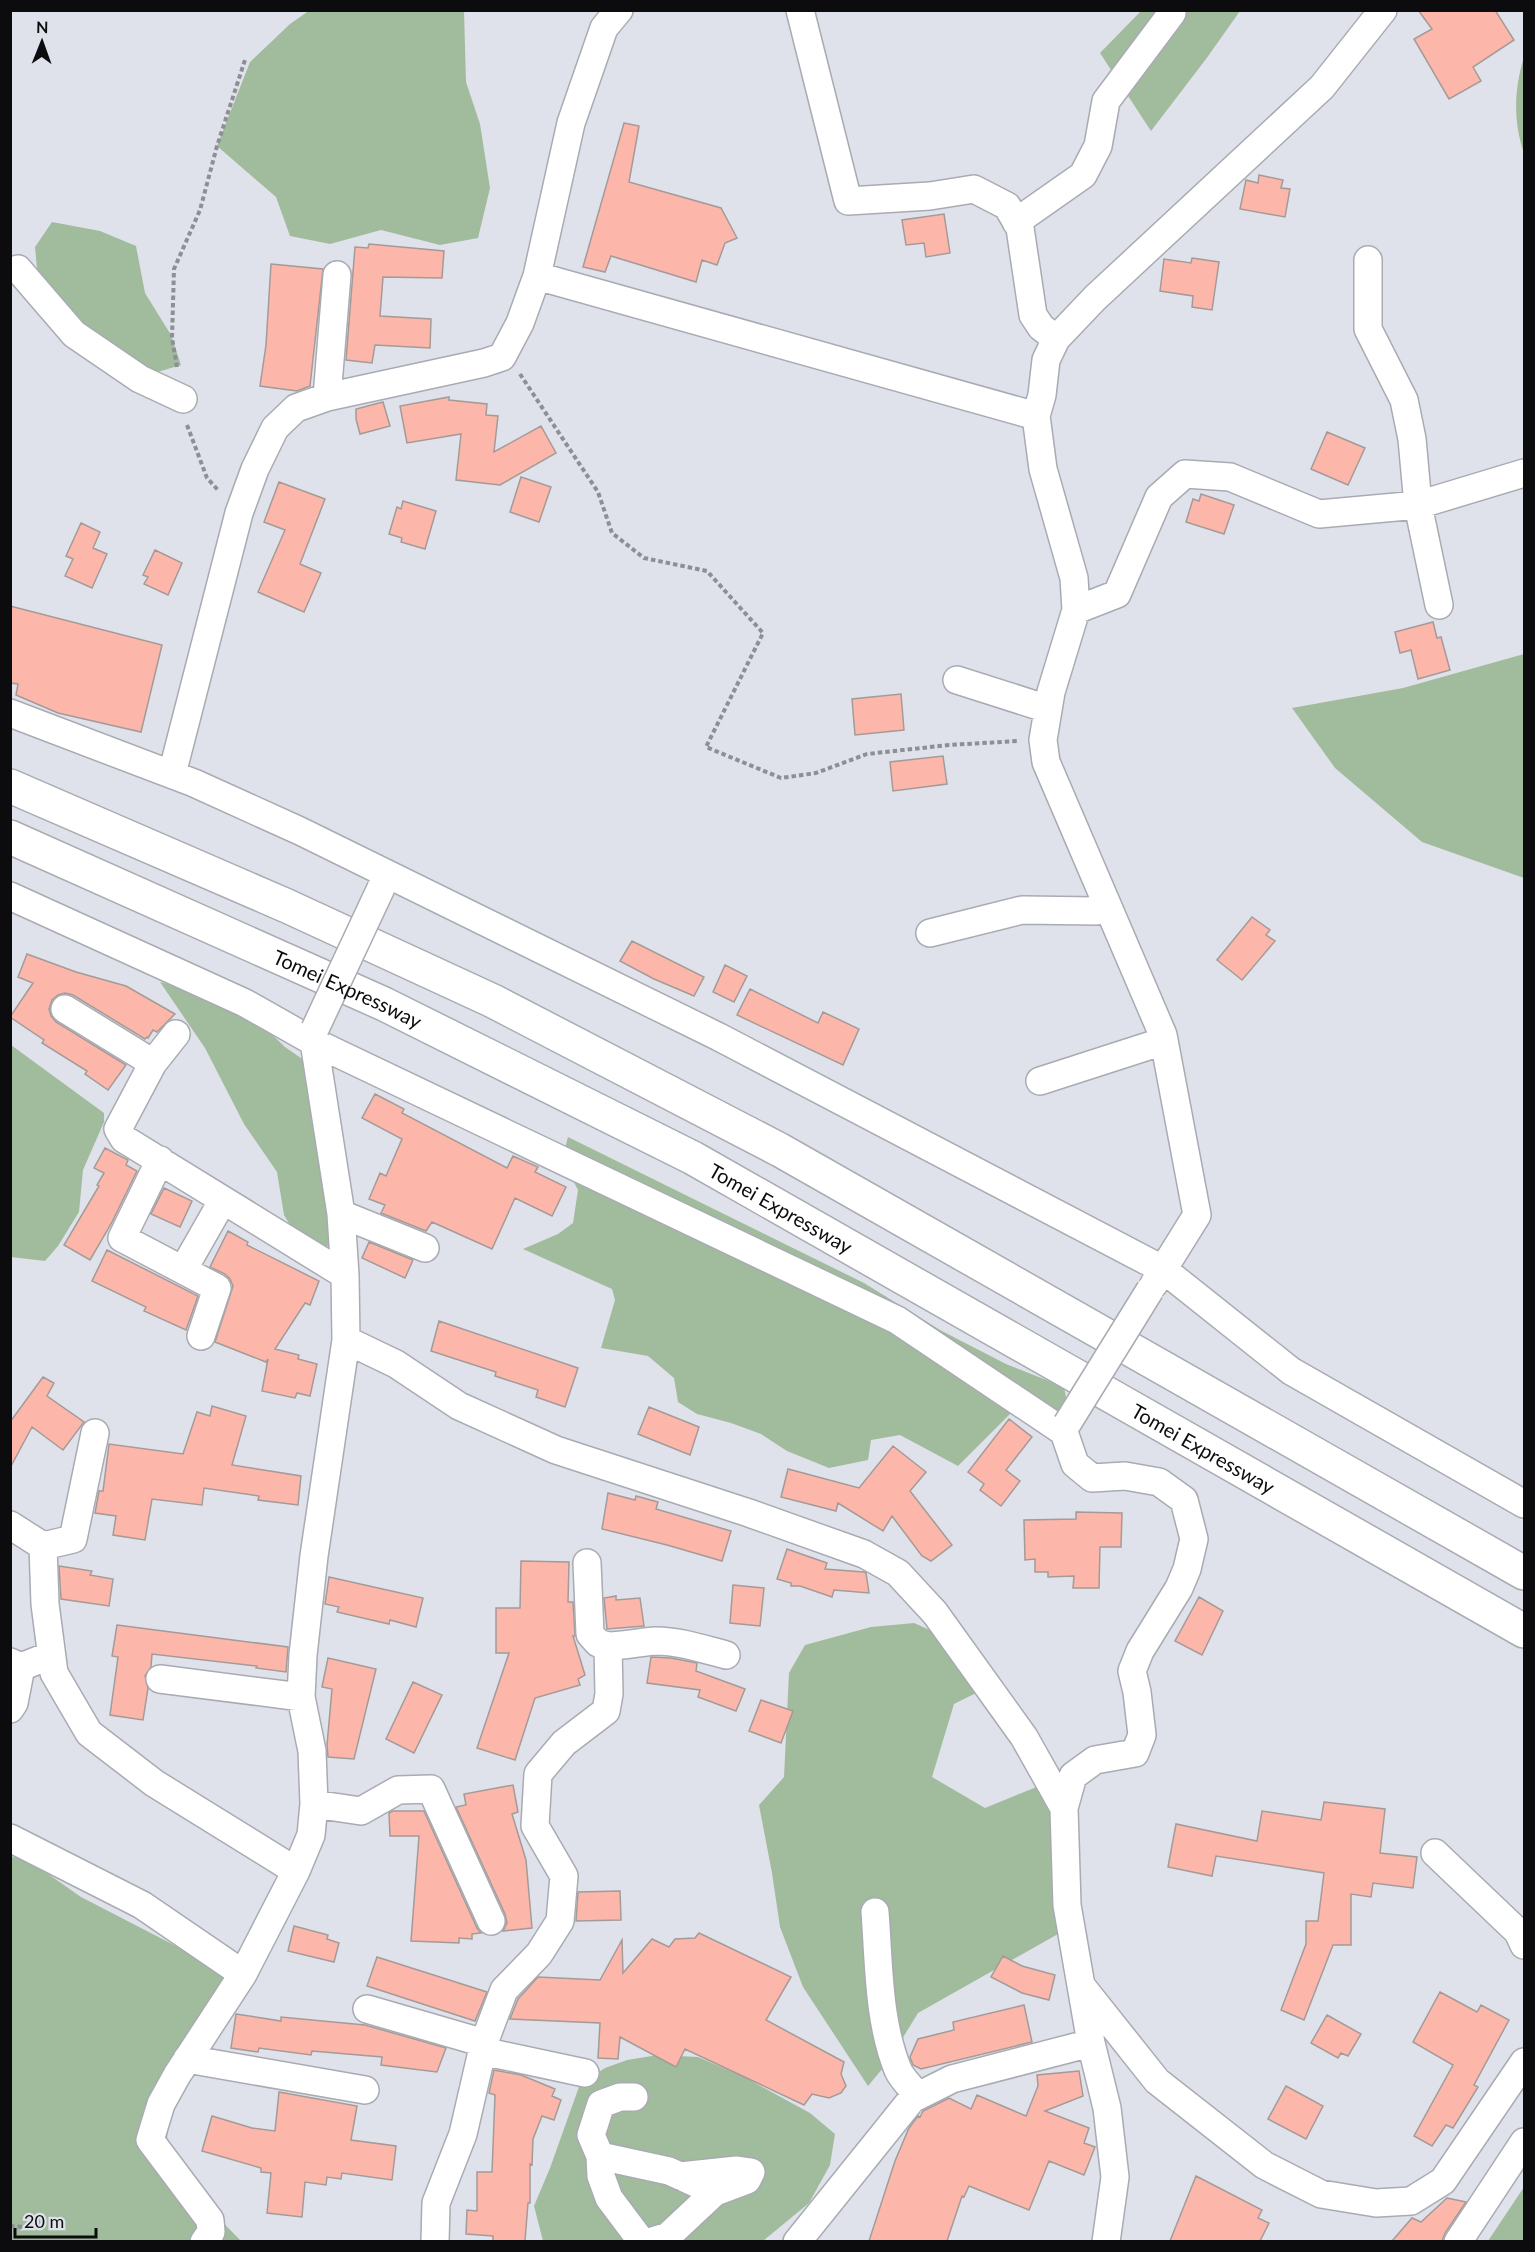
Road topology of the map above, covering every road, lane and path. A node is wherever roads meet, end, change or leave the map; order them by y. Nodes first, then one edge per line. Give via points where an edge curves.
1 (619, 10) edge
2 (800, 10) edge
3 (1383, 10) edge
4 (1172, 14) dead end
5 (245, 60) dead end
6 (1016, 222) junction
7 (1368, 260) dead end
8 (18, 269) dead end
9 (338, 275) dead end
10 (537, 276) junction
11 (1056, 339) junction
12 (502, 357) junction
13 (327, 397) junction
14 (183, 399) junction
15 (1036, 416) junction
16 (1524, 473) edge
17 (1418, 505) junction
18 (239, 513) junction
19 (1439, 605) dead end
20 (1076, 610) junction
21 (957, 680) dead end
22 (1048, 709) junction
23 (10, 713) edge
24 (1043, 740) junction
25 (172, 774) junction
26 (10, 786) edge
27 (10, 837) edge
28 (384, 882) junction
29 (10, 896) edge
30 (1107, 906) junction
31 (930, 933) dead end
32 (65, 1009) dead end
33 (176, 1034) dead end
34 (314, 1035) junction
35 (1164, 1041) junction
36 (153, 1063) junction
37 (1040, 1081) dead end
38 (160, 1160) junction
39 (224, 1200) junction
40 (341, 1214) junction
41 (425, 1248) dead end
42 (183, 1270) junction
43 (345, 1275) junction
44 (1157, 1280) junction
45 (201, 1336) dead end
46 (346, 1340) junction
47 (1065, 1428) junction
48 (95, 1433) dead end
49 (1524, 1504) edge
50 (10, 1525) edge
51 (43, 1546) junction
52 (587, 1563) dead end
53 (1524, 1573) edge
54 (1524, 1631) edge
55 (608, 1646) junction
56 (51, 1655) junction
57 (726, 1655) dead end
58 (16, 1664) edge
59 (160, 1679) dead end
60 (301, 1697) junction
61 (10, 1708) edge
62 (314, 1804) junction
63 (1064, 1808) junction
64 (10, 1838) edge
65 (1435, 1853) dead end
66 (296, 1871) junction
67 (874, 1912) dead end
68 (490, 1921) dead end
69 (1524, 1945) edge
70 (243, 1974) junction
71 (1083, 1987) junction
72 (367, 2009) dead end
73 (1091, 2043) junction
74 (483, 2047) junction
75 (187, 2059) junction
76 (1524, 2062) edge
77 (585, 2073) dead end
78 (365, 2090) dead end
79 (918, 2096) junction
80 (634, 2097) dead end
81 (1524, 2142) edge
82 (600, 2156) junction
83 (679, 2176) junction
84 (715, 2192) junction
85 (10, 2226) edge
86 (29, 2227) dead end
87 (204, 2241) edge
88 (435, 2241) edge
89 (642, 2241) edge
90 (649, 2241) edge
91 (797, 2241) edge
92 (1107, 2241) edge
93 (1458, 2241) edge

1 - 10 street via 604,28 571,123
2 - 6 street via 849,201 974,189 1007,206
3 - 11 street via 1322,87
4 - 6 street via 1106,102 1098,146 1083,175
5 - 14 path via 200,210 174,269 172,338
6 - 11 street via 1033,315
7 - 17 street via 1368,329 1404,400
8 - 14 street via 74,334 140,379
9 - 13 street
10 - 12 street via 520,323
10 - 15 street
11 - 15 street via 1046,360
12 - 13 street
12 - 24 path via 521,375 598,492 612,533 644,558 707,571 763,633 706,747 781,778 816,773 867,754
13 - 18 street via 296,408 275,428
14 - 18 path via 187,426 207,478
15 - 20 street via 1043,469 1074,578
16 - 17 street
17 - 19 street
17 - 20 street via 1319,514 1230,477 1185,474 1159,497 1117,594
18 - 25 street
20 - 22 street
21 - 22 street
22 - 24 street
23 - 25 street
24 - 30 street via 1046,762
25 - 28 street via 300,831
26 - 53 highway via 287,906 493,1001 780,1150
27 - 54 highway, Tomei Expressway via 384,1004 693,1158
28 - 34 street, bridge
28 - 44 street via 719,1037
29 - 34 street
30 - 31 street via 1097,911 1022,910
30 - 35 street
32 - 36 street
33 - 36 street
34 - 40 street
34 - 47 street via 897,1320
35 - 37 street
35 - 44 street via 1197,1215
36 - 38 street via 118,1129 124,1139
38 - 39 street
38 - 42 street via 122,1238
39 - 42 street
39 - 43 street
40 - 41 street
40 - 43 street
42 - 45 street via 217,1288
43 - 46 street
44 - 47 street, bridge
44 - 49 street via 1291,1371
46 - 60 street via 314,1556
46 - 63 street via 396,1364 459,1406 556,1450 864,1554 898,1573 935,1613 1024,1737
47 - 63 street via 1074,1464 1092,1478 1125,1476 1159,1482 1184,1500 1194,1539 1179,1588 1132,1671 1142,1735 1135,1753 1095,1760 1073,1776
48 - 51 street via 73,1539
50 - 51 street
51 - 56 street
52 - 55 street via 590,1634 598,1643
55 - 57 street via 655,1641
55 - 74 street via 606,1711 564,1743 538,1774 535,1826 564,1876 560,1921 538,1954 504,1990
56 - 58 street
56 - 66 street via 54,1673 89,1733 154,1783
58 - 61 street via 14,1703
59 - 60 street
60 - 62 street via 312,1752
62 - 66 street via 311,1835
62 - 68 street via 361,1811 398,1790 431,1789
63 - 71 street via 1067,1905
64 - 70 street via 142,1905
65 - 69 street via 1518,1932
66 - 70 street
67 - 79 street via 887,2031 899,2072
70 - 75 street
71 - 73 street
71 - 76 street via 1157,2081 1264,2165 1321,2194 1376,2203 1411,2200 1443,2181
72 - 74 street
73 - 79 street via 951,2079
73 - 92 street via 1107,2108 1115,2176
74 - 77 street
74 - 88 street via 463,2134 436,2203
75 - 78 street
75 - 87 street via 161,2104 150,2140 210,2220 211,2232
79 - 91 street via 885,2130
80 - 82 street via 601,2104 591,2135
81 - 93 street
82 - 83 street
82 - 89 street via 601,2176 609,2198
83 - 84 street
83 - 84 street via 751,2172 747,2180
84 - 90 street via 668,2236
85 - 86 path

